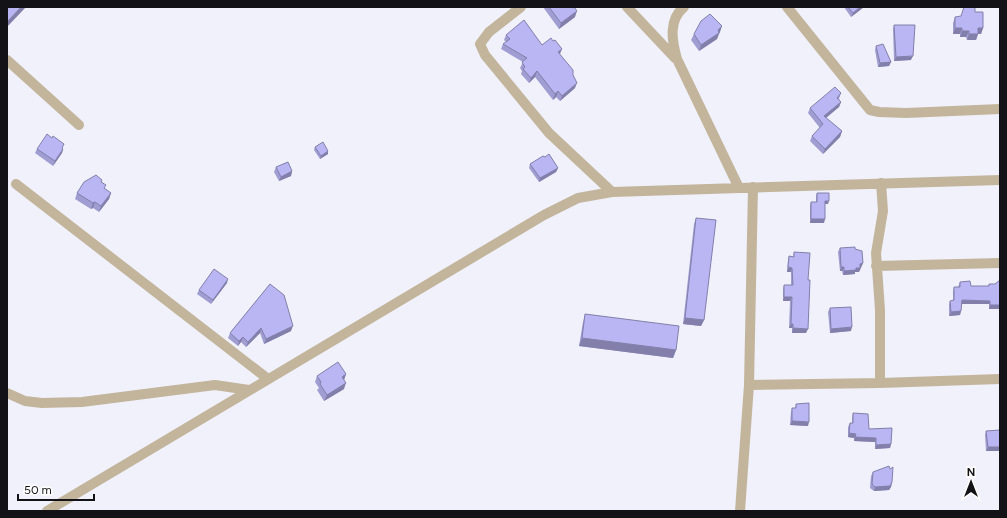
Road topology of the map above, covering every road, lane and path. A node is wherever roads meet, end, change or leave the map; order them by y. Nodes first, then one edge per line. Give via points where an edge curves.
1 (521, 7) edge
2 (628, 7) edge
3 (684, 7) edge
4 (787, 7) edge
5 (677, 59) junction
6 (7, 60) edge
7 (1000, 109) edge
8 (79, 125) dead end
9 (1000, 180) edge
10 (881, 183) junction
11 (16, 184) dead end
12 (753, 187) junction
13 (739, 188) junction
14 (612, 192) junction
15 (1000, 263) edge
16 (876, 266) junction
17 (268, 379) junction
18 (1000, 379) edge
19 (880, 384) junction
20 (749, 385) junction
21 (249, 390) junction
22 (7, 393) edge
23 (47, 511) edge
24 (740, 511) edge

1 - 14 street via 489,32 480,44 485,56 549,133
2 - 5 street
3 - 5 street via 677,12 672,27 672,42
4 - 7 street via 870,110 906,113
5 - 13 street
6 - 8 street
9 - 10 street
10 - 12 street
10 - 16 street via 882,212
11 - 17 street
12 - 13 street
12 - 20 street
13 - 14 street
14 - 17 street via 578,198 544,216
15 - 16 street
16 - 19 street via 880,310
17 - 21 street
18 - 19 street
19 - 20 street
20 - 24 street
21 - 22 street via 215,385 82,402 42,403 25,401
21 - 23 street

